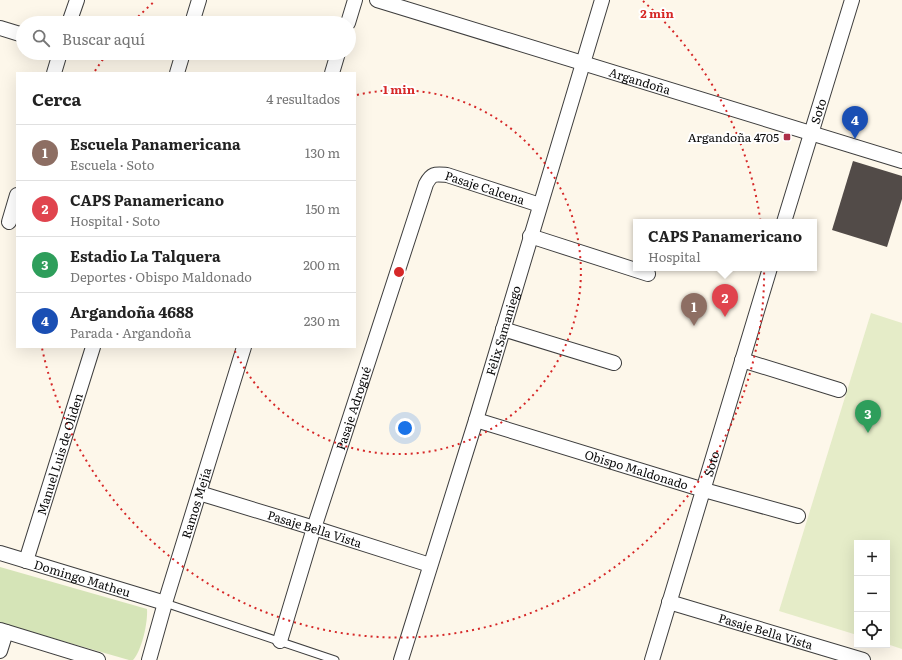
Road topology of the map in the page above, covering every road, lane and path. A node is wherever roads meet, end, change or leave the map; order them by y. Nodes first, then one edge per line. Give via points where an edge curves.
1 (77, 0) edge
2 (199, 0) edge
3 (356, 0) edge
4 (377, 0) edge
5 (602, 0) edge
6 (852, 0) edge
7 (71, 16) edge
8 (194, 16) edge
9 (350, 16) edge
10 (0, 28) edge
11 (16, 33) edge
12 (58, 60) edge
13 (181, 60) edge
14 (336, 60) edge
15 (582, 64) junction
16 (54, 72) edge
17 (177, 72) edge
18 (332, 72) edge
19 (811, 134) junction
20 (902, 161) edge
21 (430, 178) joint
22 (16, 199) edge
23 (540, 204) junction
24 (785, 219) edge
25 (9, 222) edge
26 (530, 236) junction
27 (633, 269) edge
28 (639, 271) edge
29 (769, 271) edge
30 (648, 274) dead end
31 (503, 329) junction
32 (93, 348) edge
33 (244, 348) edge
34 (742, 360) junction
35 (614, 363) dead end
36 (839, 390) dead end
37 (476, 420) junction
38 (704, 490) junction
39 (199, 493) junction
40 (798, 516) dead end
41 (314, 528) junction
42 (0, 553) edge
43 (26, 561) junction
44 (430, 566) junction
45 (669, 602) junction
46 (165, 603) junction
47 (3, 631) edge
48 (280, 641) junction
49 (0, 651) edge
50 (98, 660) edge
51 (149, 660) edge
52 (335, 660) edge
53 (401, 660) edge
54 (652, 660) edge
55 (863, 660) edge

1 - 7 street
2 - 8 street
3 - 9 street
4 - 15 street, Argandoña
5 - 15 street, Félix Samaniego
6 - 19 street, Soto
10 - 11 street
12 - 16 street
13 - 17 street
14 - 18 street
15 - 19 street, Argandoña
15 - 23 street, Félix Samaniego
19 - 20 street, Argandoña
19 - 24 street, Soto
21 - 23 street, Pasaje Calcena via 436,174 447,175
21 - 41 street, Pasaje Adrogué
22 - 25 street
23 - 26 street, Félix Samaniego
26 - 27 street
26 - 31 street, Félix Samaniego
28 - 30 street
29 - 34 street, Soto
31 - 35 street
31 - 37 street, Félix Samaniego
32 - 43 street, Manuel Luis de Oliden
33 - 39 street, Ramos Mejía
34 - 36 street
34 - 38 street, Soto
37 - 38 street, Obispo Maldonado
37 - 44 street, Félix Samaniego
38 - 40 street, Obispo Maldonado
38 - 45 street, Soto
39 - 41 street, Pasaje Bella Vista
39 - 46 street, Ramos Mejía
41 - 44 street, Pasaje Bella Vista
41 - 48 street, Pasaje Adrogué
42 - 43 street, Domingo Matheu
43 - 46 street, Domingo Matheu
44 - 53 street, Félix Samaniego
45 - 54 street, Soto
45 - 55 street, Pasaje Bella Vista
46 - 48 lane
46 - 51 street, Ramos Mejía
47 - 49 street
47 - 50 street
48 - 52 lane

